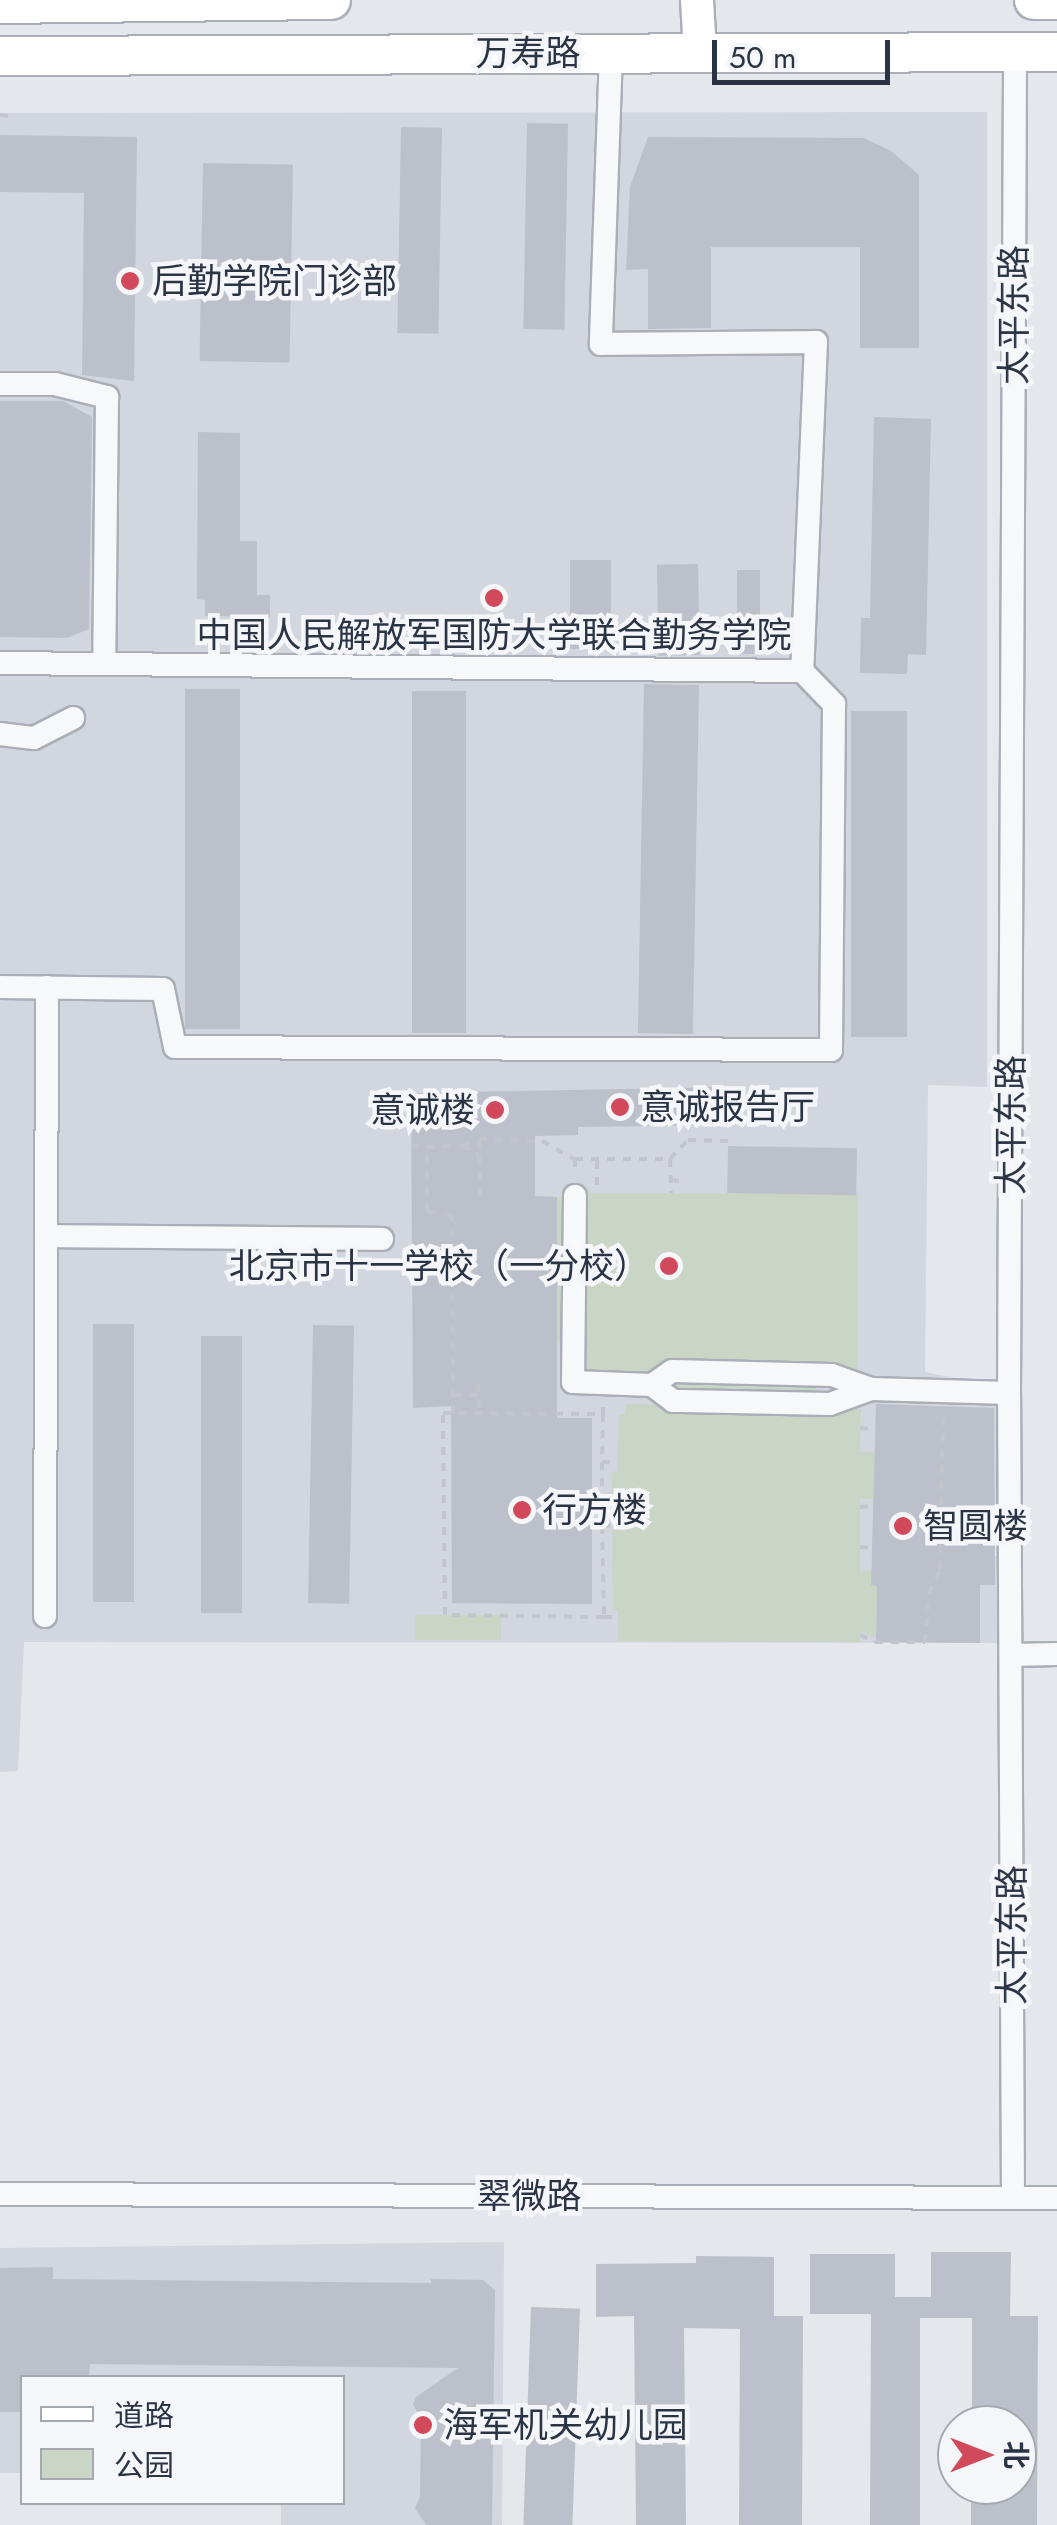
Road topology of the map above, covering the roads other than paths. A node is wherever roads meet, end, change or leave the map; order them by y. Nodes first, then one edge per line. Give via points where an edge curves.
1 (331, 0) edge
2 (697, 0) edge
3 (1034, 0) edge
4 (1057, 0) edge
5 (0, 4) edge
6 (611, 52) junction
7 (700, 52) junction
8 (1016, 52) junction
9 (1057, 52) edge
10 (0, 56) edge
11 (0, 384) edge
12 (104, 662) junction
13 (0, 663) edge
14 (802, 671) junction
15 (73, 718) dead end
16 (0, 734) edge
17 (0, 987) edge
18 (47, 988) junction
19 (586, 1195) road end
20 (46, 1236) junction
21 (382, 1239) dead end
22 (1010, 1393) junction
23 (45, 1616) dead end
24 (1057, 1654) edge
25 (1011, 1655) junction
26 (0, 2194) edge
27 (1013, 2198) junction
28 (1057, 2198) edge

1 - 5 main road
2 - 7 street
3 - 4 main road
6 - 7 main road, 万寿路
6 - 10 main road, 万寿路
6 - 14 street via 601,344 816,342
7 - 8 main road, 万寿路
8 - 9 main road, 万寿路
8 - 22 street, 太平东路
11 - 12 street via 55,384 107,397
12 - 13 street
12 - 14 street
14 - 18 street via 834,704 831,1050 175,1047 163,989
15 - 16 street via 34,738
17 - 18 street
18 - 20 street
19 - 22 street via 573,1382 652,1385 673,1401 817,1404 871,1389
20 - 21 street
20 - 23 street
22 - 25 street, 太平东路
24 - 25 street
25 - 27 street, 太平东路
26 - 27 street, 翠微路
27 - 28 street, 翠微路

